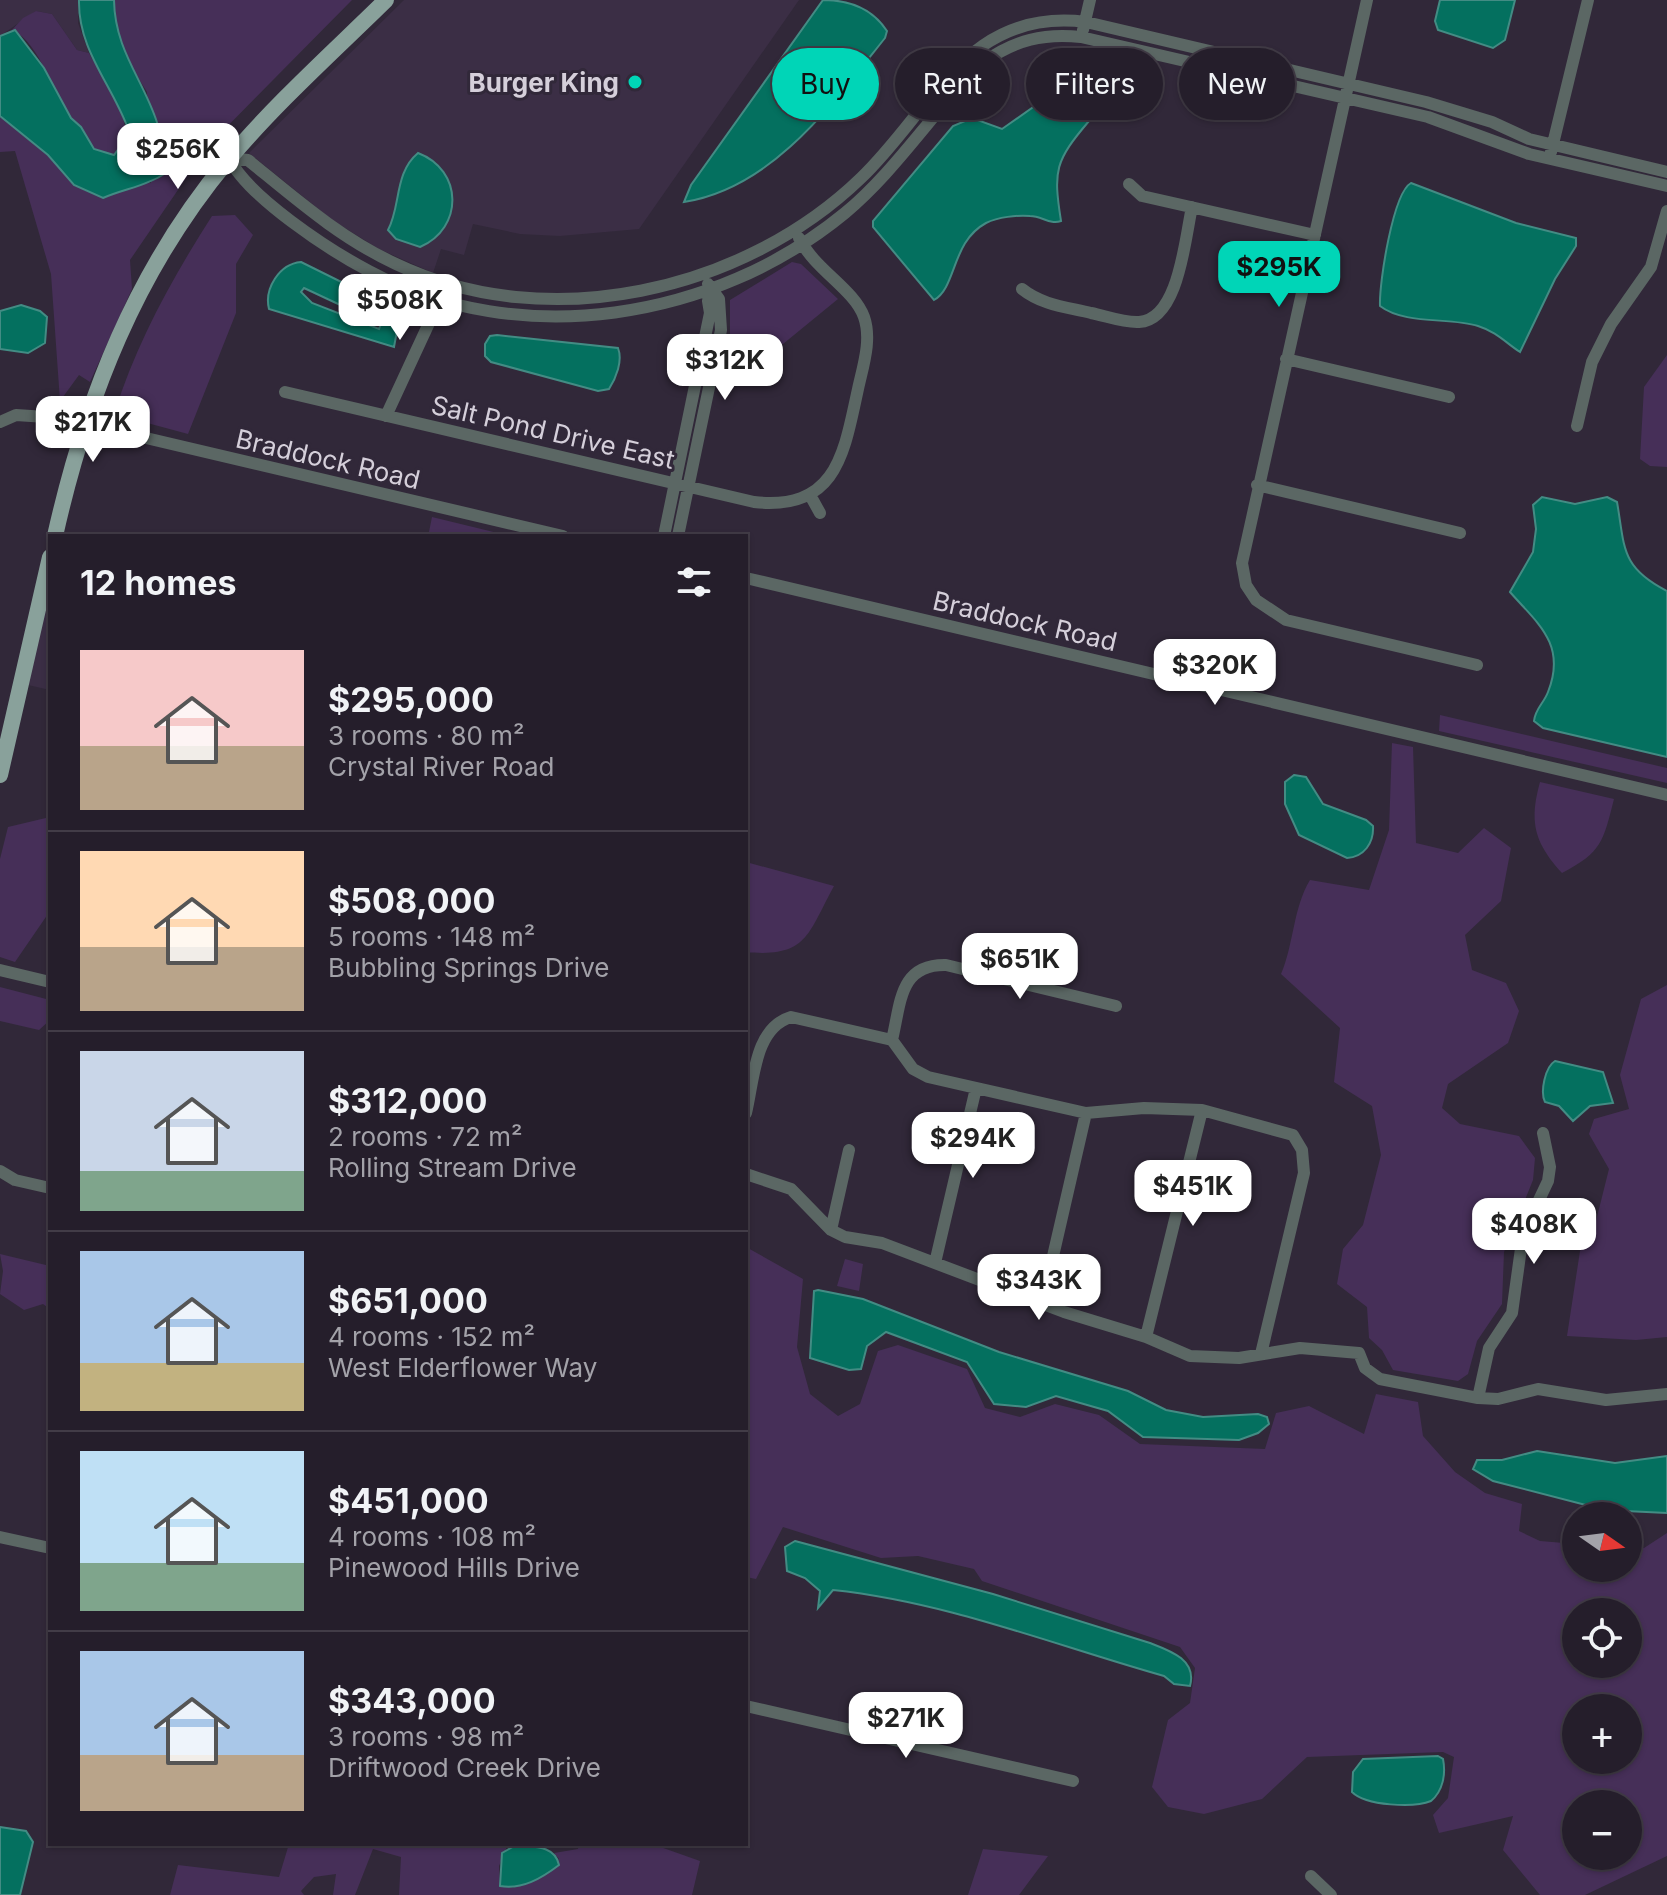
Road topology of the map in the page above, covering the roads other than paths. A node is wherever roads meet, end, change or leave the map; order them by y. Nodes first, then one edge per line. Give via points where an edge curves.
1 (386, 0) edge
2 (1090, 0) edge
3 (1367, 0) edge
4 (1588, 0) edge
5 (1086, 22) junction
6 (1081, 37) junction
7 (1348, 84) junction
8 (1345, 99) junction
9 (1553, 146) junction
10 (229, 158) junction
11 (1549, 160) junction
12 (1667, 172) edge
13 (1129, 184) dead end
14 (1667, 186) edge
15 (1192, 207) junction
16 (1667, 211) edge
17 (795, 231) junction
18 (1315, 235) junction
19 (802, 244) junction
20 (704, 273) junction
21 (447, 283) junction
22 (1022, 289) dead end
23 (711, 290) junction
24 (440, 299) junction
25 (1286, 359) junction
26 (285, 392) dead end
27 (1449, 397) dead end
28 (386, 416) junction
29 (0, 422) edge
30 (83, 424) junction
31 (1577, 426) dead end
32 (675, 483) junction
33 (1257, 485) junction
34 (689, 486) junction
35 (810, 495) junction
36 (820, 513) dead end
37 (1460, 533) dead end
38 (56, 534) edge
39 (554, 534) edge
40 (664, 534) edge
41 (678, 534) edge
42 (48, 566) edge
43 (748, 578) edge
44 (1477, 665) dead end
45 (0, 775) edge
46 (1667, 795) edge
47 (0, 970) edge
48 (48, 982) edge
49 (1116, 1006) dead end
50 (892, 1040) junction
51 (976, 1088) junction
52 (748, 1104) edge
53 (1202, 1110) junction
54 (1086, 1113) junction
55 (1543, 1133) dead end
56 (849, 1150) dead end
57 (0, 1171) edge
58 (748, 1175) edge
59 (15, 1180) junction
60 (0, 1183) edge
61 (48, 1188) edge
62 (831, 1230) junction
63 (935, 1263) junction
64 (1042, 1304) junction
65 (1146, 1337) junction
66 (1261, 1354) junction
67 (1667, 1394) edge
68 (1478, 1398) junction
69 (0, 1537) edge
70 (48, 1548) edge
71 (748, 1706) edge
72 (1073, 1781) dead end
73 (1311, 1876) dead end
74 (1331, 1895) edge

1 - 10 main road
2 - 5 street
3 - 7 street
4 - 9 street
5 - 6 street
5 - 7 street
5 - 17 street via 1037,21 977,47 861,179
6 - 8 street
6 - 19 street via 1023,40 984,62 871,189
7 - 8 street
7 - 9 street via 1460,111
8 - 11 street via 1428,117
8 - 18 street
9 - 11 street
9 - 12 street
10 - 21 street via 248,160 356,244
10 - 24 street via 237,174 311,236 379,276
10 - 30 main road via 137,293
11 - 14 street
13 - 15 street via 1142,196
15 - 18 street
15 - 22 street via 1171,296 1153,319 1132,322 1037,300
16 - 31 street via 1651,267 1592,362
17 - 19 street
17 - 20 street
18 - 25 street
19 - 23 street
19 - 35 street via 859,306 867,340 843,456
20 - 21 street via 591,298 521,296
20 - 23 street
21 - 24 street
23 - 24 street via 628,311 585,315 537,316
23 - 32 street
23 - 34 street via 719,299 721,330
24 - 28 street
25 - 27 street
25 - 33 street
26 - 28 street, Salt Pond Drive East
28 - 32 street, Salt Pond Drive East
29 - 30 street, Braddock Road via 29,414
30 - 38 main road
30 - 39 street, Braddock Road
32 - 34 street, Salt Pond Drive East
32 - 40 street
33 - 37 street
33 - 44 street via 1242,563 1246,585 1261,605 1286,620
34 - 35 street, Salt Pond Drive East via 776,504
34 - 41 street
35 - 36 street
42 - 45 main road
43 - 46 street, Braddock Road
47 - 48 street
49 - 50 street via 921,962 905,987
50 - 51 street via 913,1069
50 - 52 street via 778,1016 762,1042
51 - 54 street
51 - 63 street
53 - 54 street
53 - 65 street
53 - 66 street via 1279,1129 1306,1148
54 - 64 street
55 - 68 street via 1548,1181 1523,1234 1516,1259 1516,1297 1489,1348
56 - 62 street
57 - 59 street
58 - 62 street via 791,1189
59 - 60 street
59 - 61 street
62 - 63 street
63 - 64 street
64 - 65 street
65 - 66 street via 1209,1359
66 - 68 street via 1300,1348 1359,1353 1365,1368 1380,1379
67 - 68 street via 1606,1400 1538,1389
69 - 70 street
71 - 72 street
73 - 74 street

